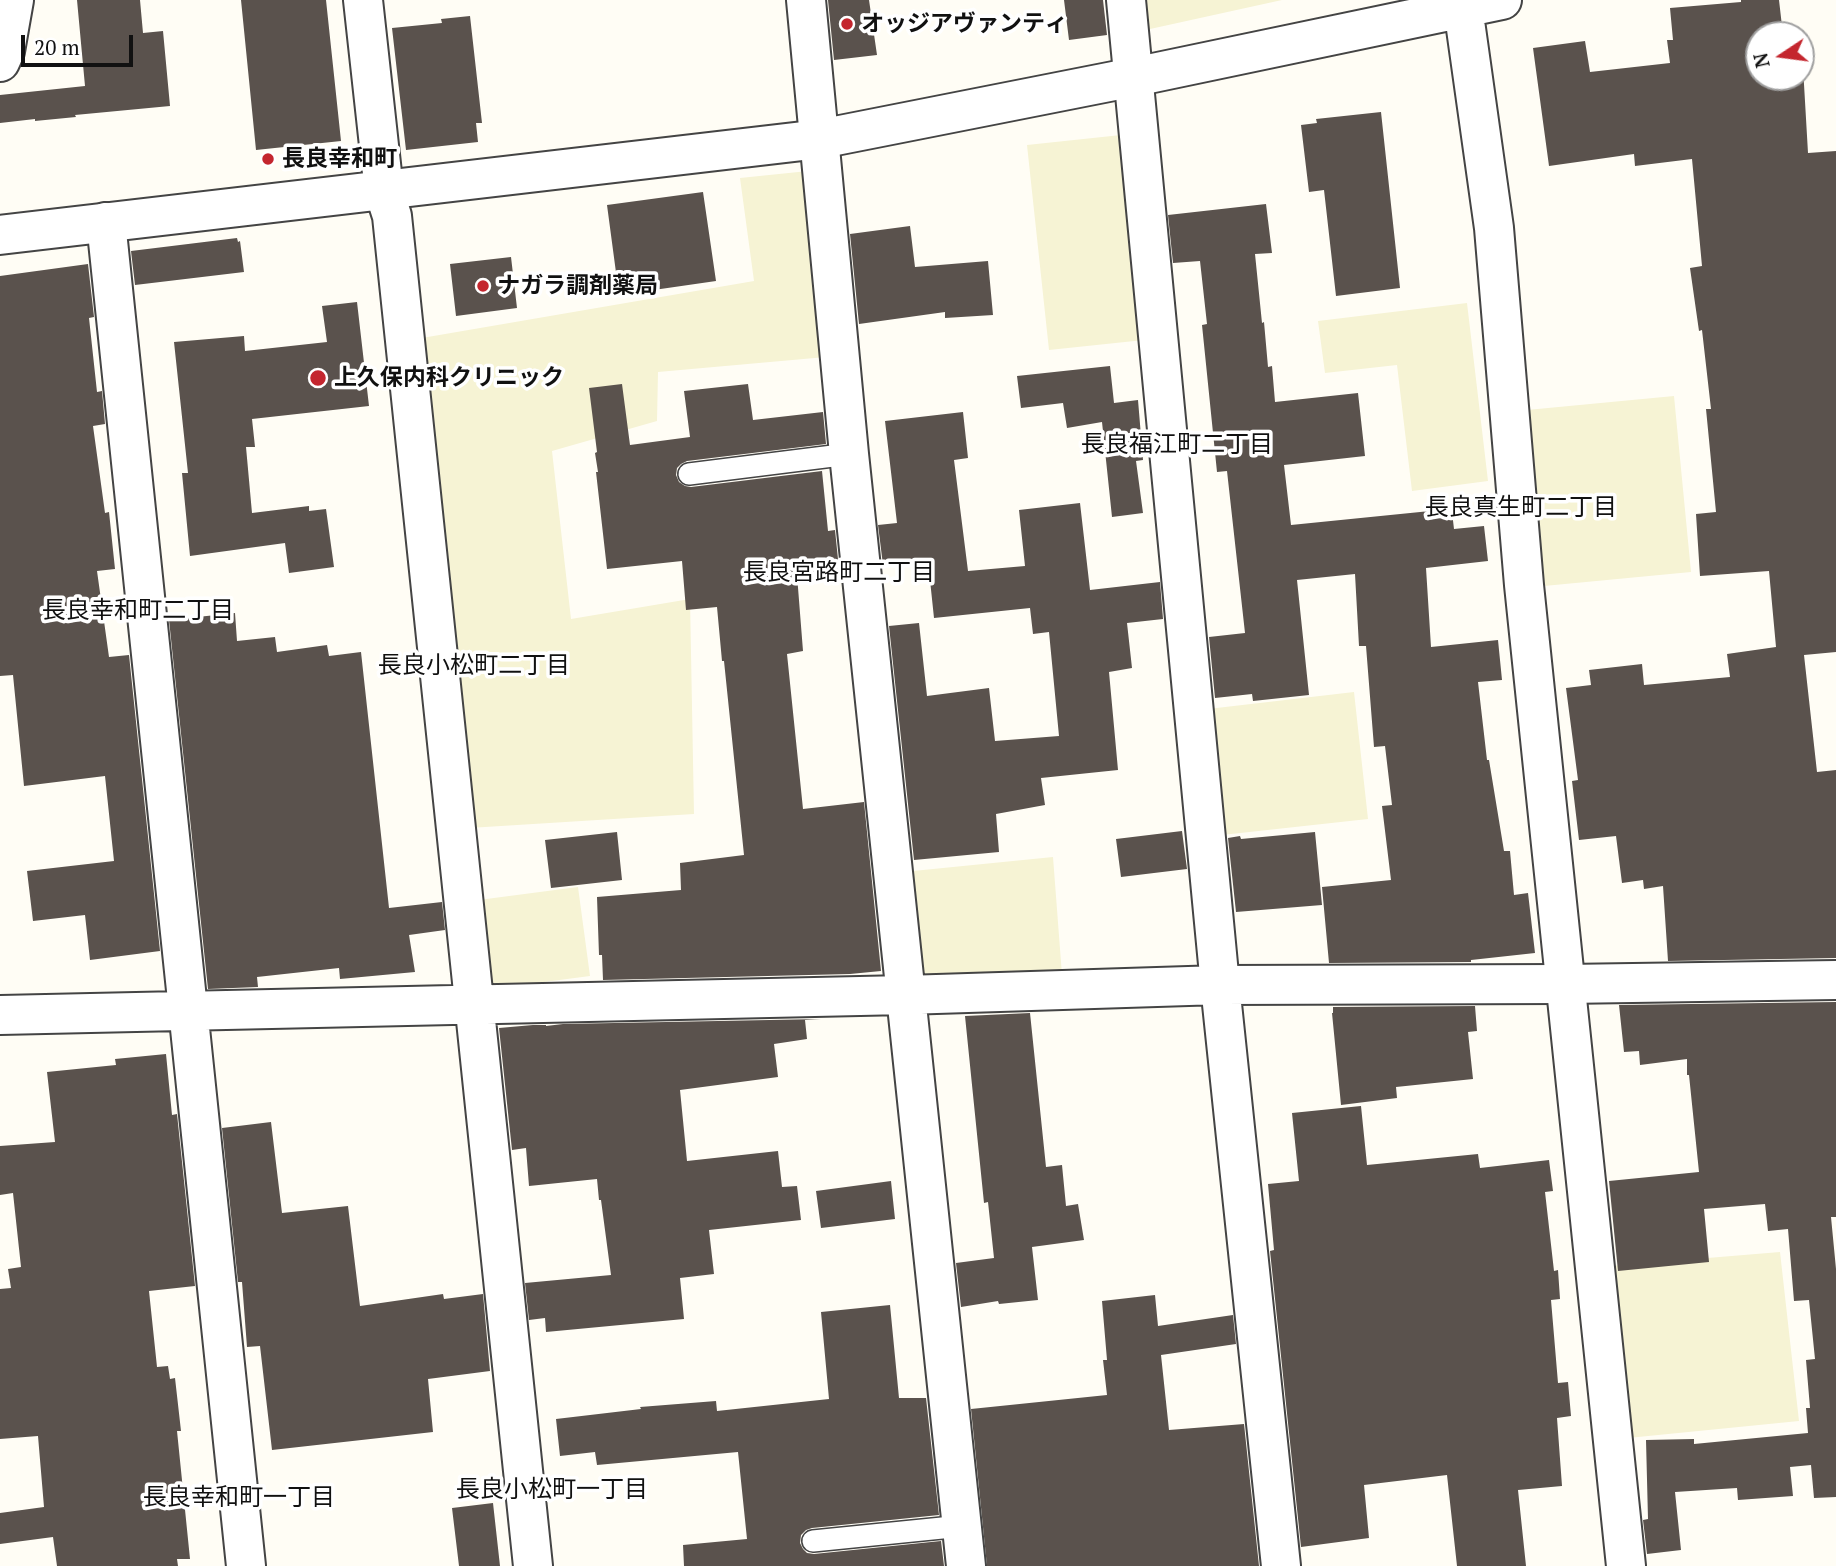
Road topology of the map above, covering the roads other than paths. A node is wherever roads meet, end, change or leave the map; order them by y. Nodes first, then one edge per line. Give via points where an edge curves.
1 (14, 0) edge
2 (363, 0) edge
3 (806, 0) edge
4 (1126, 0) edge
5 (1502, 0) edge
6 (1462, 4) edge
7 (0, 62) edge
8 (1134, 77) junction
9 (820, 139) junction
10 (384, 191) junction
11 (106, 222) junction
12 (0, 235) edge
13 (849, 454) junction
14 (689, 474) dead end
15 (1836, 980) edge
16 (1565, 984) junction
17 (1220, 985) junction
18 (905, 995) junction
19 (473, 1004) junction
20 (188, 1011) junction
21 (0, 1015) edge
22 (962, 1525) junction
23 (813, 1541) dead end
24 (246, 1566) edge
25 (533, 1566) edge
26 (966, 1566) edge
27 (1281, 1566) edge
28 (1626, 1566) edge

1 - 7 street
2 - 10 street
3 - 9 street
4 - 8 street
5 - 6 street
6 - 8 street
6 - 16 street via 1495,241
8 - 9 street
8 - 17 street
9 - 10 street
9 - 13 street
10 - 11 street
10 - 19 street via 392,216
11 - 12 street
11 - 20 street
13 - 14 lane
13 - 18 street
15 - 16 street
16 - 17 street
16 - 28 street
17 - 18 street
17 - 27 street
18 - 19 street
18 - 22 street
19 - 20 street
19 - 25 street
20 - 21 street
20 - 24 street
22 - 23 lane
22 - 26 street

